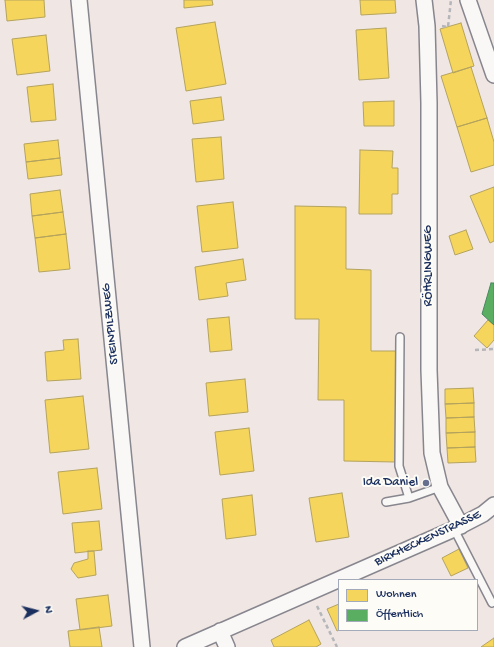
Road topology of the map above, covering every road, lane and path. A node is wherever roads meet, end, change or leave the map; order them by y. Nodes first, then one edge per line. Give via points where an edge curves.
1 (79, 0) edge
2 (424, 0) edge
3 (451, 0) edge
4 (468, 0) edge
5 (427, 26) junction
6 (492, 65) edge
7 (400, 337) dead end
8 (494, 349) edge
9 (475, 350) dead end
10 (440, 487) junction
11 (409, 498) junction
12 (386, 502) dead end
13 (494, 504) edge
14 (457, 528) junction
15 (342, 579) edge
16 (338, 581) edge
17 (311, 593) junction
18 (492, 603) dead end
19 (220, 632) junction
20 (142, 647) edge
21 (185, 647) edge
22 (227, 647) edge
23 (337, 647) edge

1 - 20 street, STEINPILZWEG
2 - 5 street, RÖHRLINGWEG
3 - 5 path via 448,26
4 - 6 street
5 - 10 street, RÖHRLINGWEG via 429,370 432,453
7 - 11 lane via 399,466
8 - 9 path
10 - 11 lane
10 - 14 street, RÖHRLINGWEG
11 - 12 lane
13 - 14 street, BIRKHECKENSTRASSE via 483,514
14 - 15 street, BIRKHECKENSTRASSE
14 - 18 lane
16 - 17 street, BIRKHECKENSTRASSE
17 - 19 street, BIRKHECKENSTRASSE
17 - 23 path
19 - 21 street, BIRKHECKENSTRASSE
19 - 22 street

